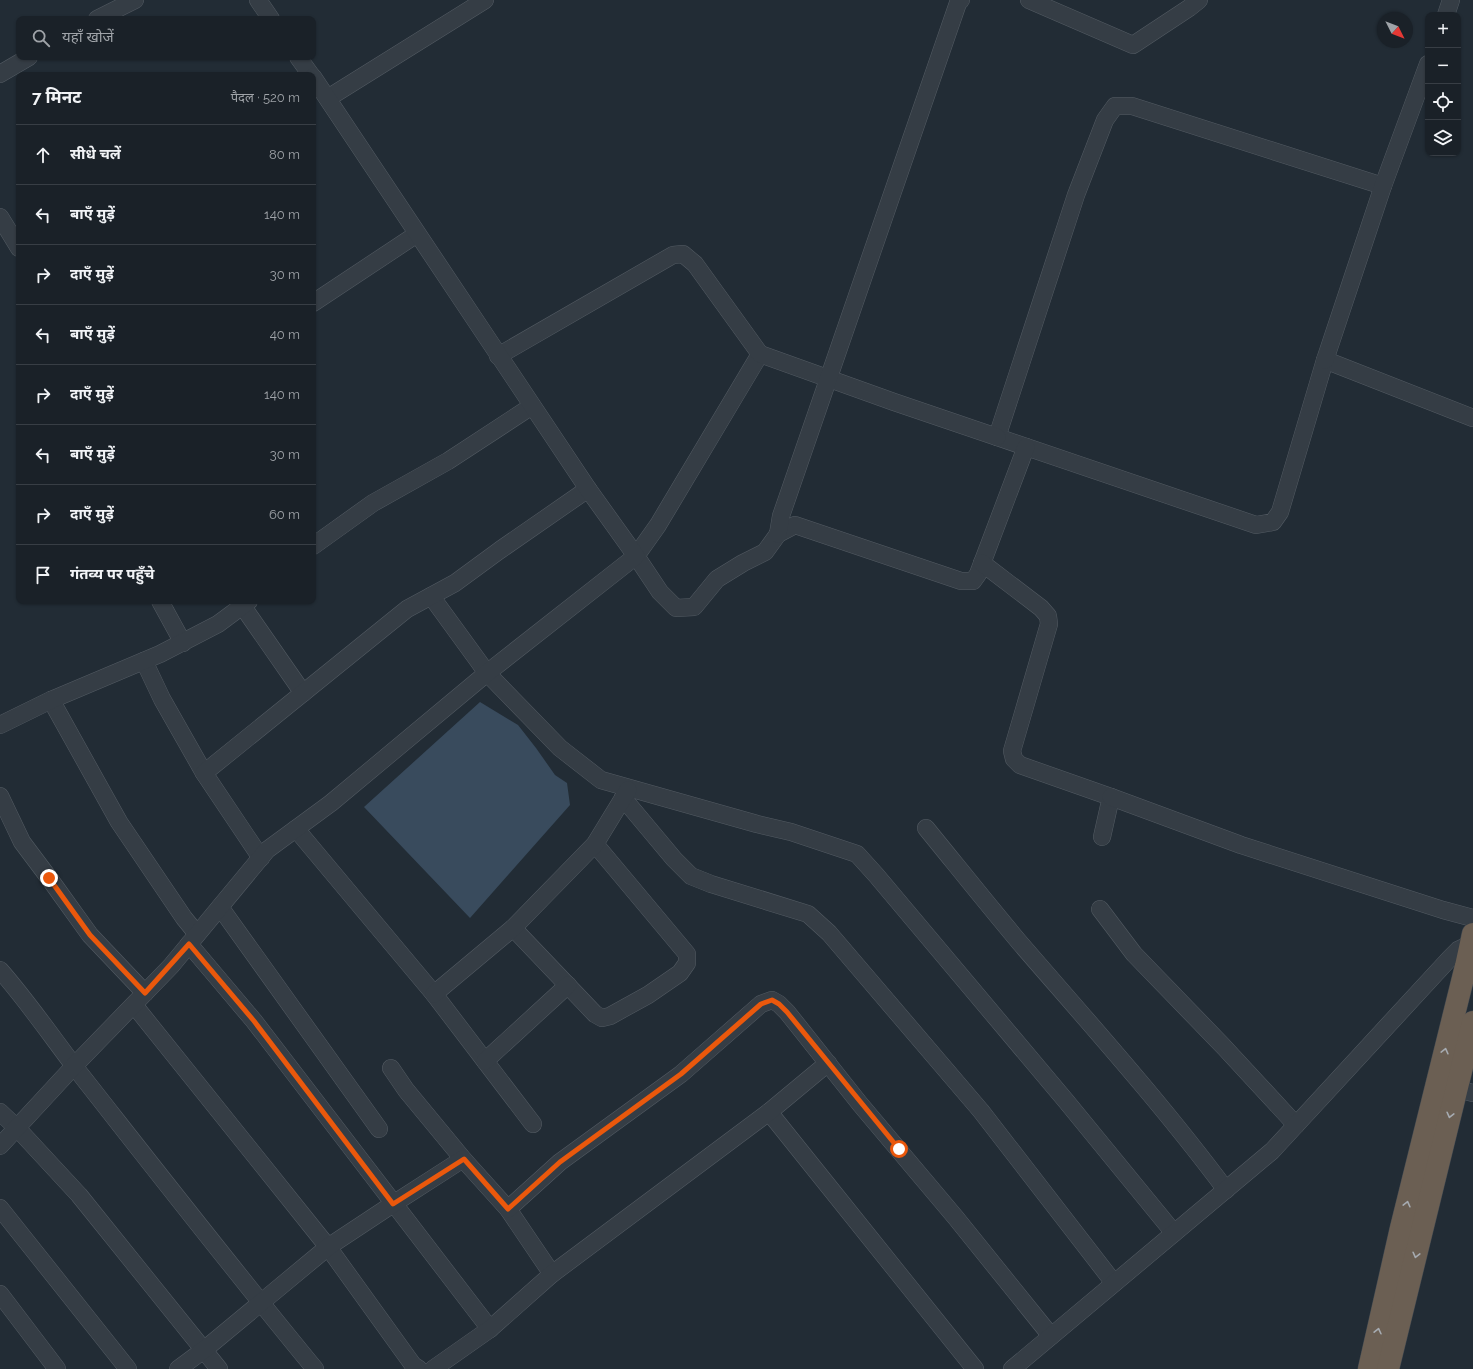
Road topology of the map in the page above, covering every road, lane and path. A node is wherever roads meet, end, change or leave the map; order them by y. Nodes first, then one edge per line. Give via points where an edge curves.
1 (135, 0) edge
2 (258, 0) edge
3 (485, 0) edge
4 (961, 0) edge
5 (1029, 0) edge
6 (1199, 0) edge
7 (1452, 0) edge
8 (1447, 12) edge
9 (103, 16) edge
10 (269, 16) edge
11 (24, 60) edge
12 (300, 60) edge
13 (309, 72) edge
14 (1425, 72) edge
15 (0, 74) edge
16 (316, 82) edge
17 (328, 98) junction
18 (1383, 186) junction
19 (0, 217) edge
20 (417, 234) junction
21 (16, 243) edge
22 (316, 301) edge
23 (760, 354) junction
24 (498, 356) junction
25 (1325, 360) junction
26 (828, 379) junction
27 (532, 406) junction
28 (1473, 418) edge
29 (997, 437) junction
30 (1026, 446) junction
31 (588, 490) junction
32 (778, 534) junction
33 (316, 544) edge
34 (636, 556) junction
35 (982, 563) junction
36 (431, 596) junction
37 (162, 604) edge
38 (242, 604) edge
39 (244, 604) edge
40 (183, 643) junction
41 (144, 661) junction
42 (487, 672) junction
43 (303, 693) junction
44 (51, 700) junction
45 (0, 725) edge
46 (204, 773) junction
47 (626, 793) junction
48 (0, 796) edge
49 (1111, 797) junction
50 (926, 828) dead end
51 (296, 829) junction
52 (1102, 837) dead end
53 (595, 844) junction
54 (261, 858) junction
55 (220, 907) junction
56 (1100, 909) dead end
57 (1473, 918) edge
58 (513, 928) junction
59 (193, 939) junction
60 (1472, 940) edge
61 (0, 970) edge
62 (568, 985) junction
63 (434, 994) junction
64 (140, 999) junction
65 (1473, 1022) edge
66 (485, 1061) junction
67 (828, 1063) junction
68 (74, 1066) junction
69 (390, 1068) dead end
70 (1456, 1089) edge
71 (0, 1112) edge
72 (769, 1112) junction
73 (533, 1124) dead end
74 (1296, 1125) junction
75 (17, 1128) junction
76 (379, 1129) dead end
77 (0, 1146) edge
78 (464, 1159) junction
79 (1226, 1190) junction
80 (393, 1204) junction
81 (0, 1208) edge
82 (508, 1209) junction
83 (1174, 1233) junction
84 (328, 1247) junction
85 (552, 1274) junction
86 (1114, 1284) junction
87 (0, 1294) edge
88 (260, 1303) junction
89 (490, 1329) junction
90 (1051, 1336) junction
91 (205, 1349) junction
92 (57, 1369) edge
93 (128, 1369) edge
94 (178, 1369) edge
95 (219, 1369) edge
96 (314, 1369) edge
97 (419, 1369) edge
98 (433, 1369) edge
99 (975, 1369) edge
100 (1012, 1369) edge
101 (1369, 1369) edge
102 (1388, 1369) edge

1 - 9 street
2 - 10 street
3 - 17 street
4 - 26 street
5 - 6 street via 1133,45
7 - 8 street
11 - 15 street
12 - 13 street
14 - 18 street
16 - 17 street
17 - 20 street
18 - 25 street
18 - 29 street via 1132,106 1115,106 1105,120 1076,195
19 - 21 street
20 - 22 street
20 - 24 street
23 - 24 street via 695,264 683,254 673,255
23 - 26 street
23 - 34 street via 658,525
24 - 27 street
25 - 28 street
25 - 30 street via 1280,512 1273,522 1256,525
26 - 29 street
26 - 32 street via 781,516
27 - 31 street
27 - 33 street via 448,461 373,503
29 - 30 street
30 - 35 street
31 - 34 street
31 - 36 street via 455,583
32 - 34 street via 765,552 717,579 694,607 676,608 660,592
32 - 35 street via 795,525 962,581 973,581
34 - 42 street
35 - 49 street via 1048,616 1049,624 1012,751 1014,759 1020,765
36 - 42 street
36 - 43 street via 407,609
37 - 40 street
38 - 40 street via 218,624
39 - 43 street
40 - 41 street
41 - 44 street
41 - 46 street via 162,699
42 - 47 street via 560,748 601,780
42 - 51 street via 331,803
43 - 46 street
44 - 45 street
44 - 59 street via 119,822 184,918
46 - 54 street
47 - 53 street
47 - 83 street via 791,832 857,854
47 - 86 street via 674,859 691,876 808,914 829,933 981,1111
48 - 64 street via 22,842
49 - 52 street
49 - 57 street via 1241,845
50 - 79 street via 1188,1140
51 - 54 street via 267,850
51 - 63 street
53 - 58 street
53 - 62 street via 687,954 687,963 680,973 648,995 602,1018 595,1014
54 - 55 street
55 - 59 street
55 - 76 street
56 - 74 street via 1134,954
58 - 62 street
58 - 63 street
59 - 64 street
59 - 80 street
70 -> 60 highway via 1466,966
60 - 74 street via 1450,958
61 - 68 street via 22,995
62 - 66 street
63 - 66 street
64 - 68 street
64 - 84 street
65 - 70 highway
66 - 73 street
67 - 72 street
67 - 82 street via 779,1004 772,1000 761,1004 681,1074 560,1162
67 - 90 street
68 - 75 street
68 - 88 street
69 - 78 street
101 -> 70 highway via 1401,1228
70 -> 102 highway
71 - 75 street
72 - 85 street
72 - 99 street
74 - 79 street via 1272,1151
75 - 77 street
75 - 91 street via 79,1195
78 - 80 street
78 - 82 street
79 - 83 street
80 - 84 street
80 - 89 street
81 - 93 street
82 - 85 street
83 - 86 street
84 - 88 street
84 - 97 street via 413,1365
85 - 89 street
86 - 90 street
87 - 92 street
88 - 91 street
88 - 96 street
89 - 98 street
90 - 100 street
91 - 94 street
91 - 95 street

